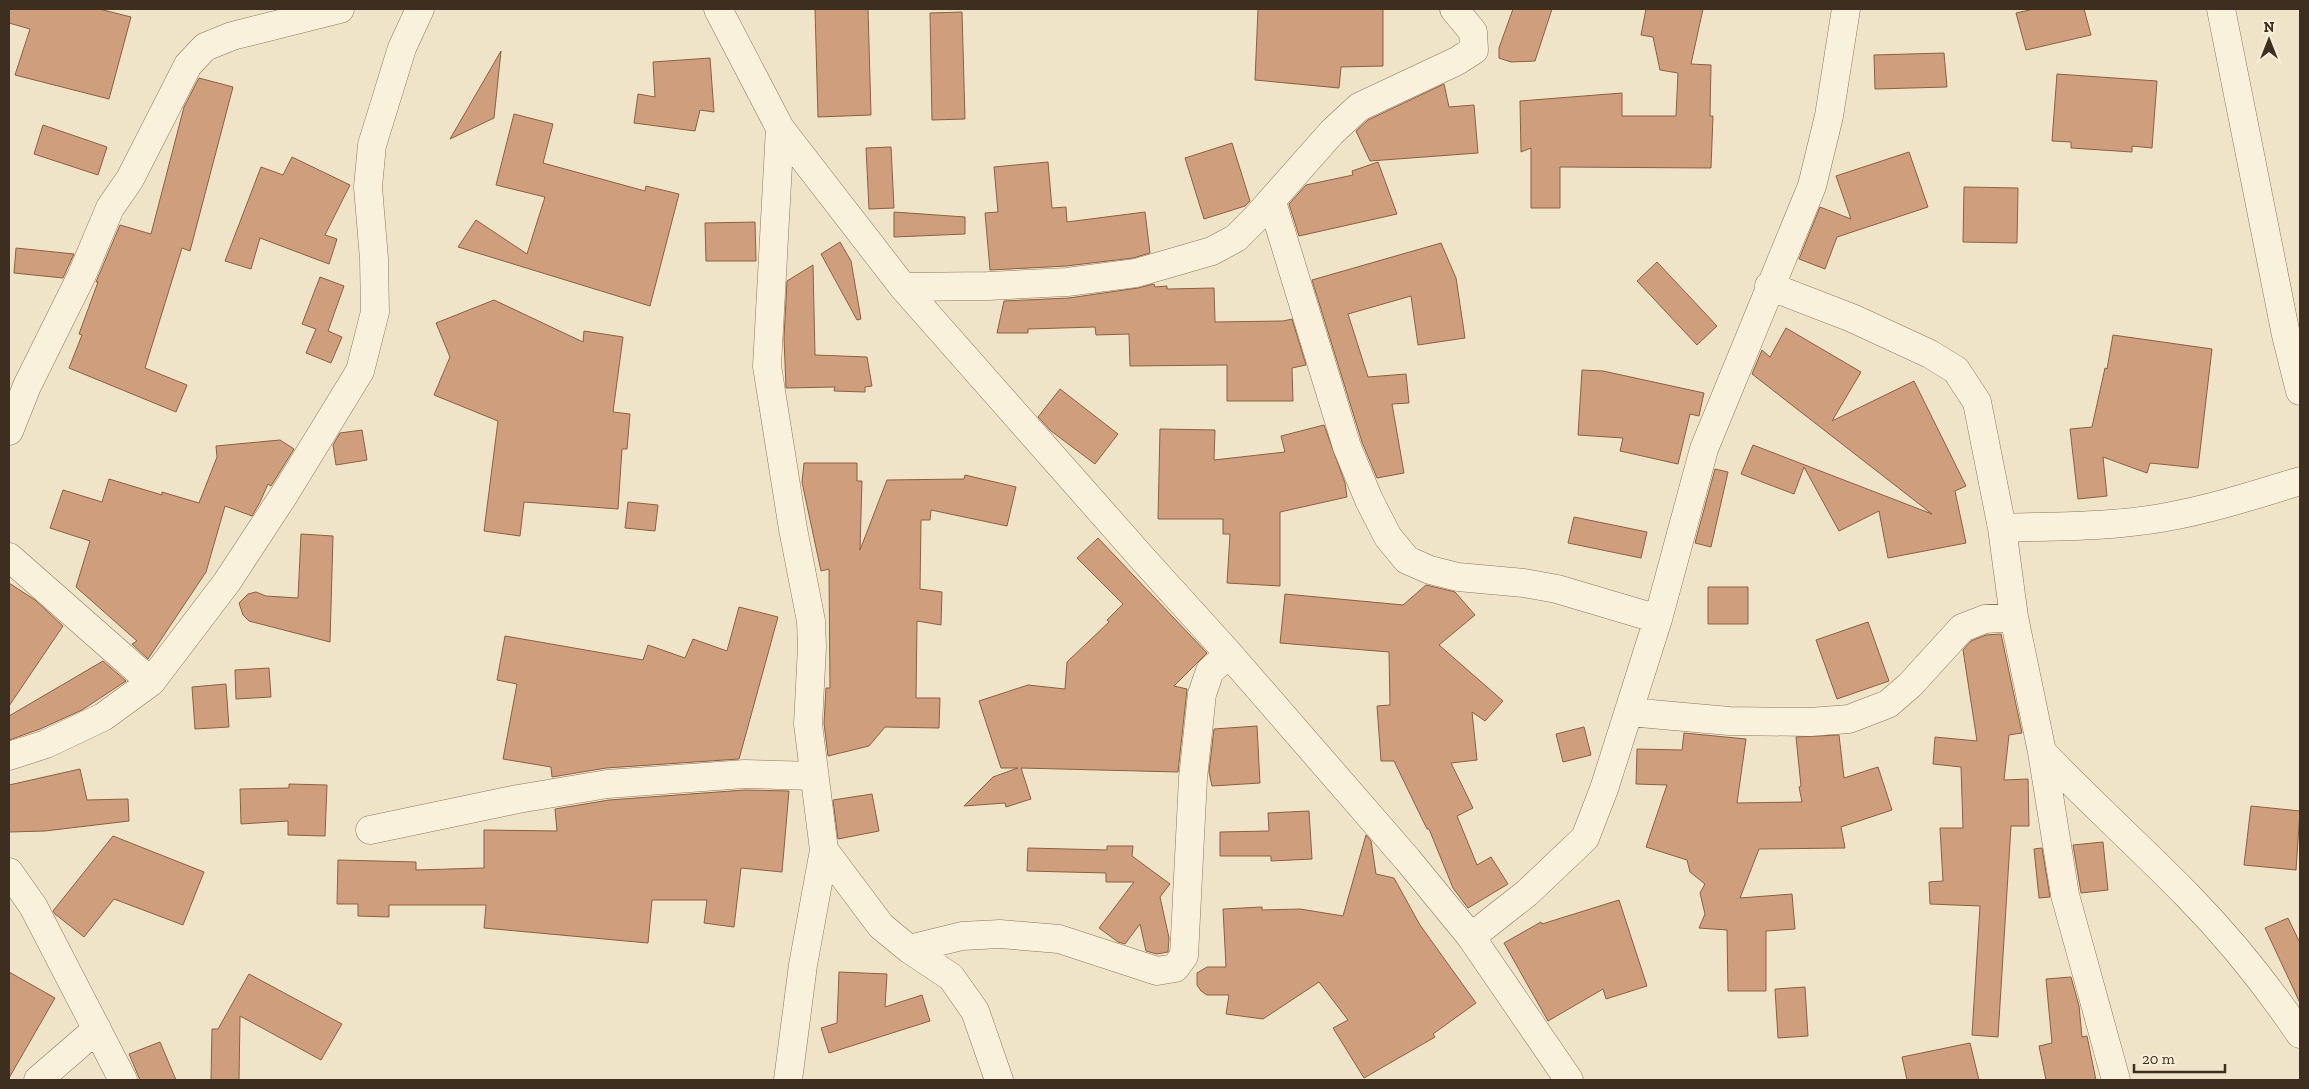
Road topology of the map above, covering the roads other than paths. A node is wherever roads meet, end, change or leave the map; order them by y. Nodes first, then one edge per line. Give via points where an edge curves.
1 (340, 9) edge
2 (420, 9) edge
3 (718, 9) edge
4 (1454, 9) edge
5 (1846, 9) edge
6 (2221, 9) edge
7 (780, 128) junction
8 (1272, 202) junction
9 (1769, 286) junction
10 (902, 287) junction
11 (2300, 391) edge
12 (9, 431) edge
13 (2300, 481) edge
14 (2002, 528) junction
15 (9, 558) edge
16 (2014, 617) junction
17 (1658, 619) junction
18 (1230, 654) junction
19 (151, 682) junction
20 (1629, 712) junction
21 (2042, 752) junction
22 (9, 756) edge
23 (813, 776) junction
24 (370, 830) dead end
25 (824, 850) junction
26 (9, 872) edge
27 (1471, 938) junction
28 (909, 949) junction
29 (97, 1029) junction
30 (2300, 1034) edge
31 (38, 1080) edge
32 (123, 1080) edge
33 (788, 1080) edge
34 (999, 1080) edge
35 (1569, 1080) edge
36 (2116, 1080) edge

1 - 12 street via 232,36 205,47 188,64 130,179 110,208
2 - 19 street via 402,48 372,145 368,187 375,312 360,371 226,582
3 - 7 street
4 - 8 street via 1473,32 1474,50 1458,62 1359,107 1332,132
5 - 9 street via 1829,116 1812,186
6 - 11 street
7 - 10 street
7 - 23 street via 767,366 811,621 808,724
8 - 10 street via 1236,238 1212,251 1136,273 1067,282
8 - 17 street via 1346,447 1388,537 1407,560 1458,577 1557,589
9 - 14 street via 1852,318 1930,354 1956,370 1977,402
9 - 17 street via 1704,449
10 - 18 street
13 - 14 street via 2161,518 2075,526
14 - 16 street
15 - 19 street
16 - 20 street via 1985,619 1962,628 1910,685 1888,704 1850,719 1729,721
16 - 21 street
17 - 20 street
18 - 27 street
18 - 28 street via 1210,670 1202,694 1193,778 1184,956 1175,968 1157,971 1059,938 1000,934 962,936
19 - 22 street via 104,717 46,744
20 - 27 street via 1585,838 1527,893
21 - 30 street via 2188,897 2273,994
21 - 36 street via 2065,895
23 - 24 street via 745,774 607,784
23 - 25 street
25 - 28 street via 881,926
25 - 33 street via 803,965
26 - 29 street via 33,906
27 - 35 street
28 - 34 street via 952,977 975,1011
29 - 31 street
29 - 32 street

